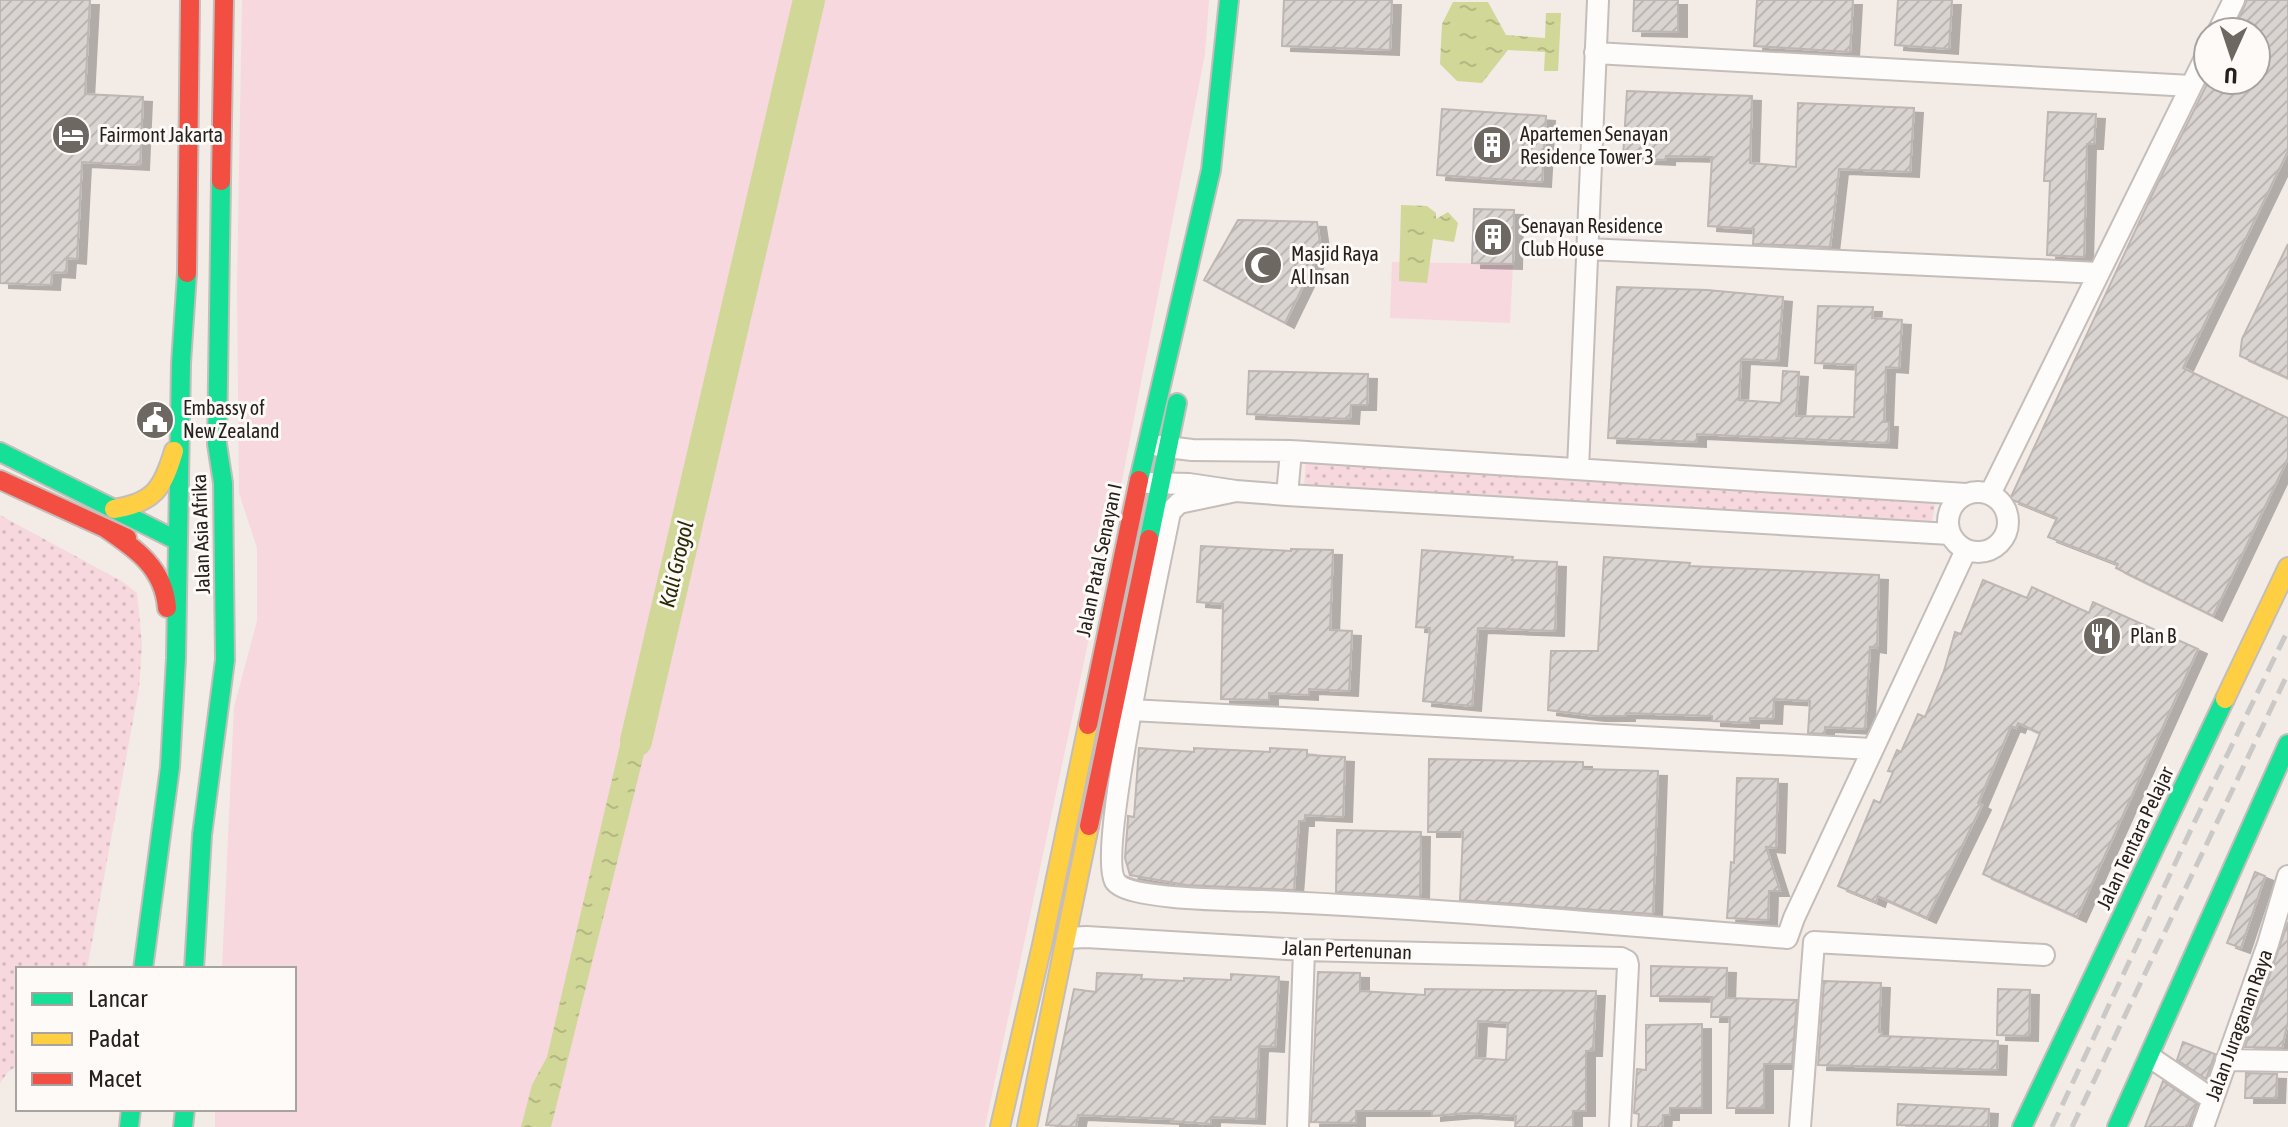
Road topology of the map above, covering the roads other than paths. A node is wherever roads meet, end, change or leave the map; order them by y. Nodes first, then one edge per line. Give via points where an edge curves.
1 (190, 0) edge
2 (224, 0) edge
3 (1229, 0) edge
4 (1598, 0) edge
5 (1595, 53) junction
6 (2191, 86) joint
7 (1234, 124) dead end
8 (1587, 249) junction
9 (2099, 273) junction
10 (187, 280) junction
11 (220, 283) junction
12 (1197, 311) dead end
13 (1181, 387) dead end
14 (181, 429) junction
15 (1147, 443) junction
16 (217, 444) junction
17 (1168, 447) junction
18 (1291, 451) junction
19 (0, 452) edge
20 (1578, 469) junction
21 (0, 480) edge
22 (1138, 482) junction
23 (1160, 484) junction
24 (1236, 491) junction
25 (1966, 494) junction
26 (1990, 494) junction
27 (1287, 495) junction
28 (114, 509) junction
29 (105, 528) junction
30 (1950, 534) junction
31 (1966, 550) junction
32 (194, 552) junction
33 (2288, 567) edge
34 (1131, 710) junction
35 (2288, 744) edge
36 (1872, 749) junction
37 (211, 752) junction
38 (202, 835) junction
39 (154, 875) junction
40 (2288, 876) edge
41 (1067, 938) junction
42 (2278, 947) edge
43 (1304, 950) junction
44 (2044, 955) dead end
45 (143, 967) edge
46 (194, 967) edge
47 (2150, 1057) junction
48 (2226, 1060) junction
49 (2288, 1061) edge
50 (2212, 1099) junction
51 (1000, 1127) edge
52 (1027, 1127) edge
53 (1298, 1127) edge
54 (1620, 1127) edge
55 (1800, 1127) edge
56 (2022, 1127) edge
57 (2117, 1127) edge
58 (2203, 1127) edge

1 - 10 main road, Jalan Asia Afrika
2 - 11 main road, Jalan Asia Afrika
3 - 15 main road, Jalan Patal Senayan I via 1211,170
4 - 5 street
5 - 6 street
5 - 8 street
6 - 9 street
7 - 12 main road
8 - 9 street
8 - 20 street
9 - 26 street
10 - 11 main road via 190,288 203,294
10 - 14 main road, Jalan Asia Afrika
11 - 16 main road, Jalan Asia Afrika
13 - 17 main road
14 - 28 main road via 160,488 137,506
14 - 32 main road, Jalan Asia Afrika
15 - 17 street
15 - 22 main road, Jalan Patal Senayan I
16 - 32 main road
16 - 37 main road, Jalan Asia Afrika via 226,618 223,688
17 - 18 street
17 - 23 main road
18 - 20 street
18 - 27 street
19 - 28 main road
20 - 25 street
21 - 29 main road
22 - 23 street
22 - 51 main road, Jalan Patal Senayan I
23 - 24 street
23 - 41 main road
24 - 27 street
24 - 34 street via 1179,503 1170,512
25 - 26 street
25 - 30 street via 1950,511
26 - 31 street via 2007,510 2007,533 1990,551
27 - 30 street
28 - 32 main road
29 - 32 main road via 153,550
29 - 39 main road via 151,564 167,601 151,810
30 - 31 street
31 - 36 street
32 - 37 main road via 211,584
32 - 39 main road, Jalan Asia Afrika
33 - 56 main road, Jalan Tentara Pelajar
34 - 36 street
34 - 36 street via 1112,856 1116,883 1128,890 1182,898 1378,906 1787,938
35 - 47 main road
37 - 38 main road, Jalan Asia Afrika
38 - 39 main road via 188,781 177,780
38 - 46 main road, Jalan Asia Afrika
39 - 45 main road, Jalan Asia Afrika
40 - 42 street, Jalan Juraganan Raya
41 - 43 street, Jalan Pertenunan
41 - 52 main road
42 - 48 street, Jalan Juraganan Raya
43 - 53 street
43 - 54 street, Jalan Pertenunan via 1608,956 1627,961
44 - 55 street via 1814,942
47 - 50 street
47 - 57 main road
48 - 49 street
48 - 50 street, Jalan Juraganan Raya
50 - 58 street, Jalan Juraganan Raya

